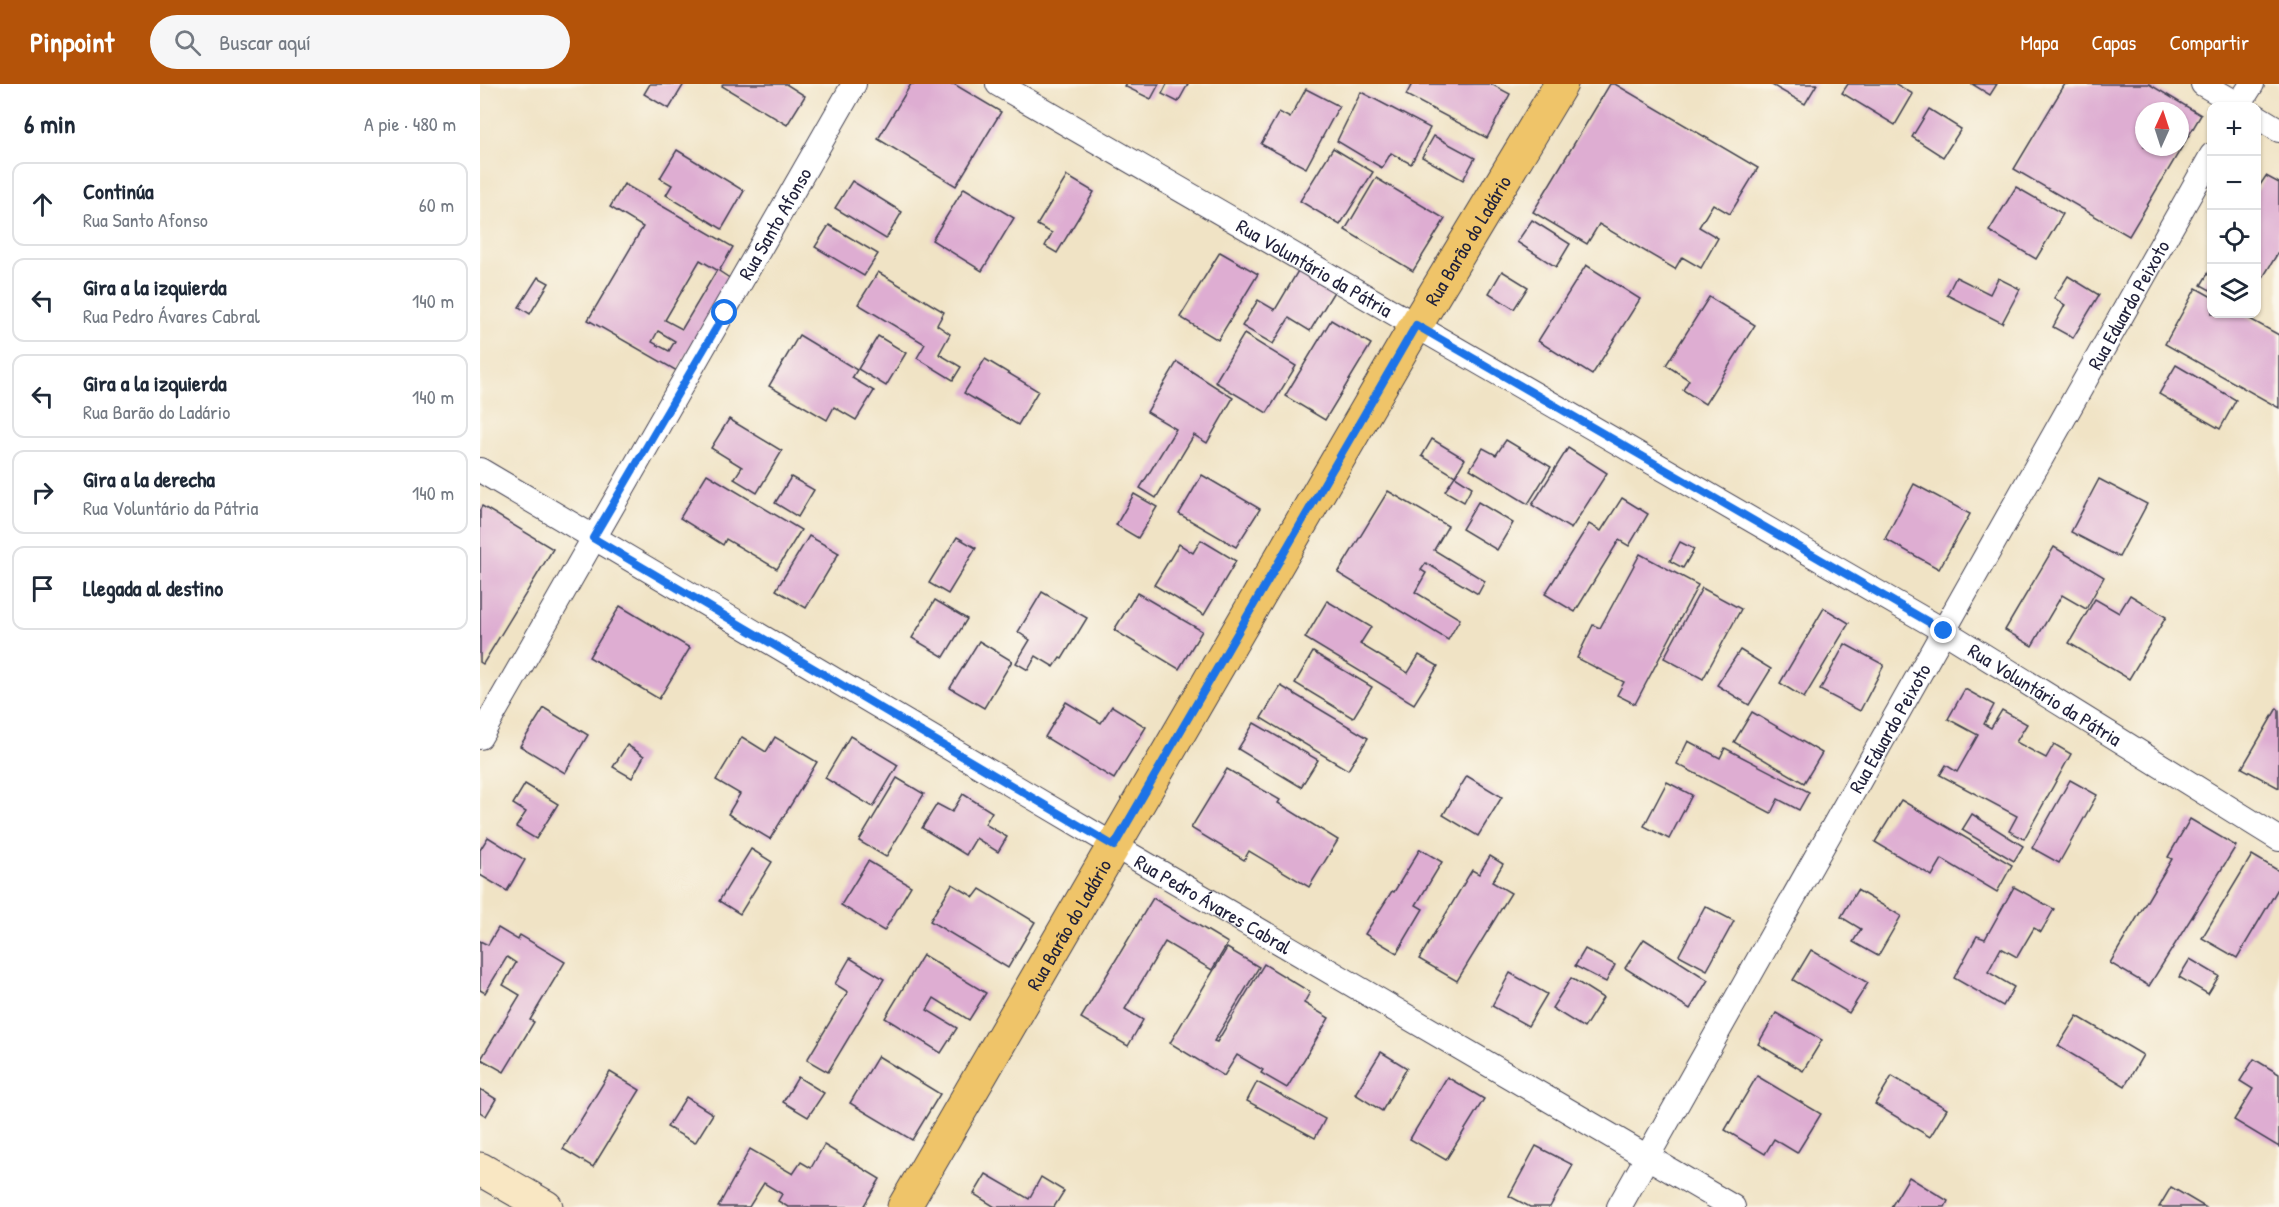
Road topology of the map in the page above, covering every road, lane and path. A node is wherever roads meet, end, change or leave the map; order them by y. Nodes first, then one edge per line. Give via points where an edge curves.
1 (854, 84) edge
2 (998, 84) edge
3 (1561, 84) edge
4 (2203, 84) edge
5 (2252, 84) edge
6 (2234, 102) edge
7 (2246, 102) edge
8 (2261, 119) edge
9 (2279, 130) edge
10 (2210, 156) edge
11 (1416, 325) junction
12 (480, 470) edge
13 (593, 538) junction
14 (1944, 631) junction
15 (480, 737) edge
16 (2279, 839) edge
17 (1114, 846) junction
18 (1648, 1158) junction
19 (480, 1169) edge
20 (546, 1207) edge
21 (904, 1207) edge
22 (1619, 1207) edge
23 (1733, 1207) edge

1 - 13 street, Rua Santo Afonso
2 - 11 street, Rua Voluntário da Pátria
3 - 11 main road, Rua Barão do Ladário
4 - 6 street
5 - 7 street
8 - 9 street
10 - 14 street, Rua Eduardo Peixoto
11 - 14 street, Rua Voluntário da Pátria
11 - 17 main road, Rua Barão do Ladário
12 - 13 street, Rua Pedro Ávares Cabral
13 - 15 street, Rua Santo Afonso
13 - 17 street, Rua Pedro Ávares Cabral
14 - 16 street, Rua Voluntário da Pátria
14 - 18 street, Rua Eduardo Peixoto
17 - 18 street, Rua Pedro Ávares Cabral
17 - 21 main road, Rua Barão do Ladário
18 - 22 street, Rua Eduardo Peixoto
18 - 23 street, Rua Pedro Ávares Cabral
19 - 20 street

